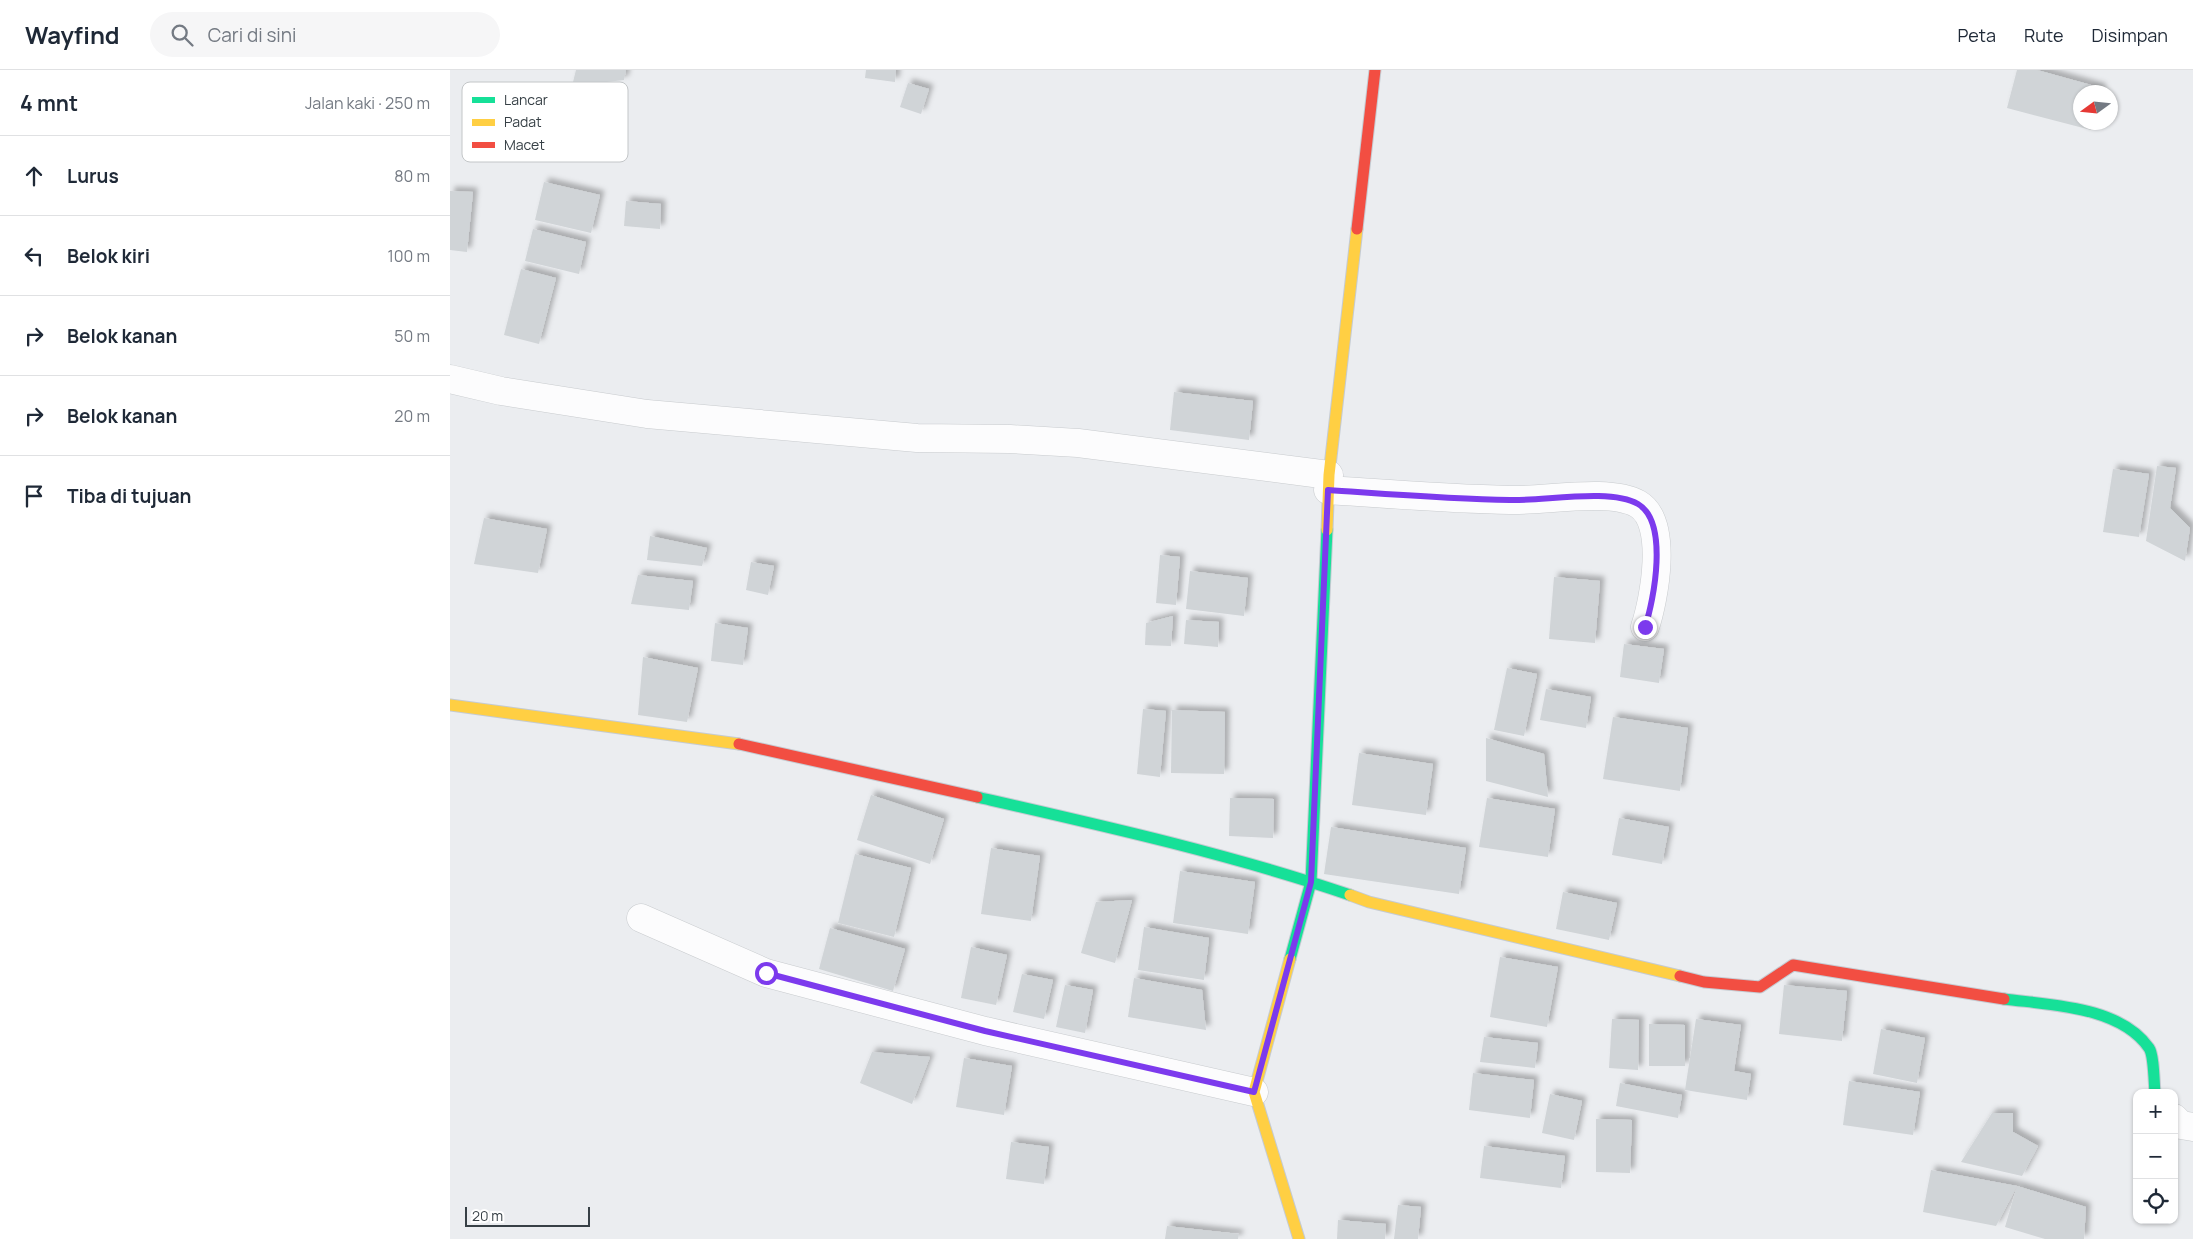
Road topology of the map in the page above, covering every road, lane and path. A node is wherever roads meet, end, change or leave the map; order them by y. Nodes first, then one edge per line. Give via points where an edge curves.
1 (1375, 70) edge
2 (450, 379) edge
3 (1328, 483) junction
4 (1645, 627) dead end
5 (450, 705) edge
6 (1311, 882) junction
7 (641, 918) dead end
8 (2155, 1089) edge
9 (1254, 1092) junction
10 (2178, 1122) edge
11 (2193, 1127) edge
12 (1299, 1239) edge

1 - 3 street
2 - 3 street via 501,391 647,414 917,438 1010,438 1078,443
3 - 4 street via 1512,500 1607,495 1639,504 1652,522 1656,539 1657,570
3 - 6 street
5 - 6 street via 757,746 1092,823
6 - 8 street via 1369,902 1704,982 1760,987 1793,965 1944,991 2085,1010 2127,1026 2150,1049
6 - 9 street
7 - 9 street via 766,973 985,1031
9 - 12 street
10 - 11 street

